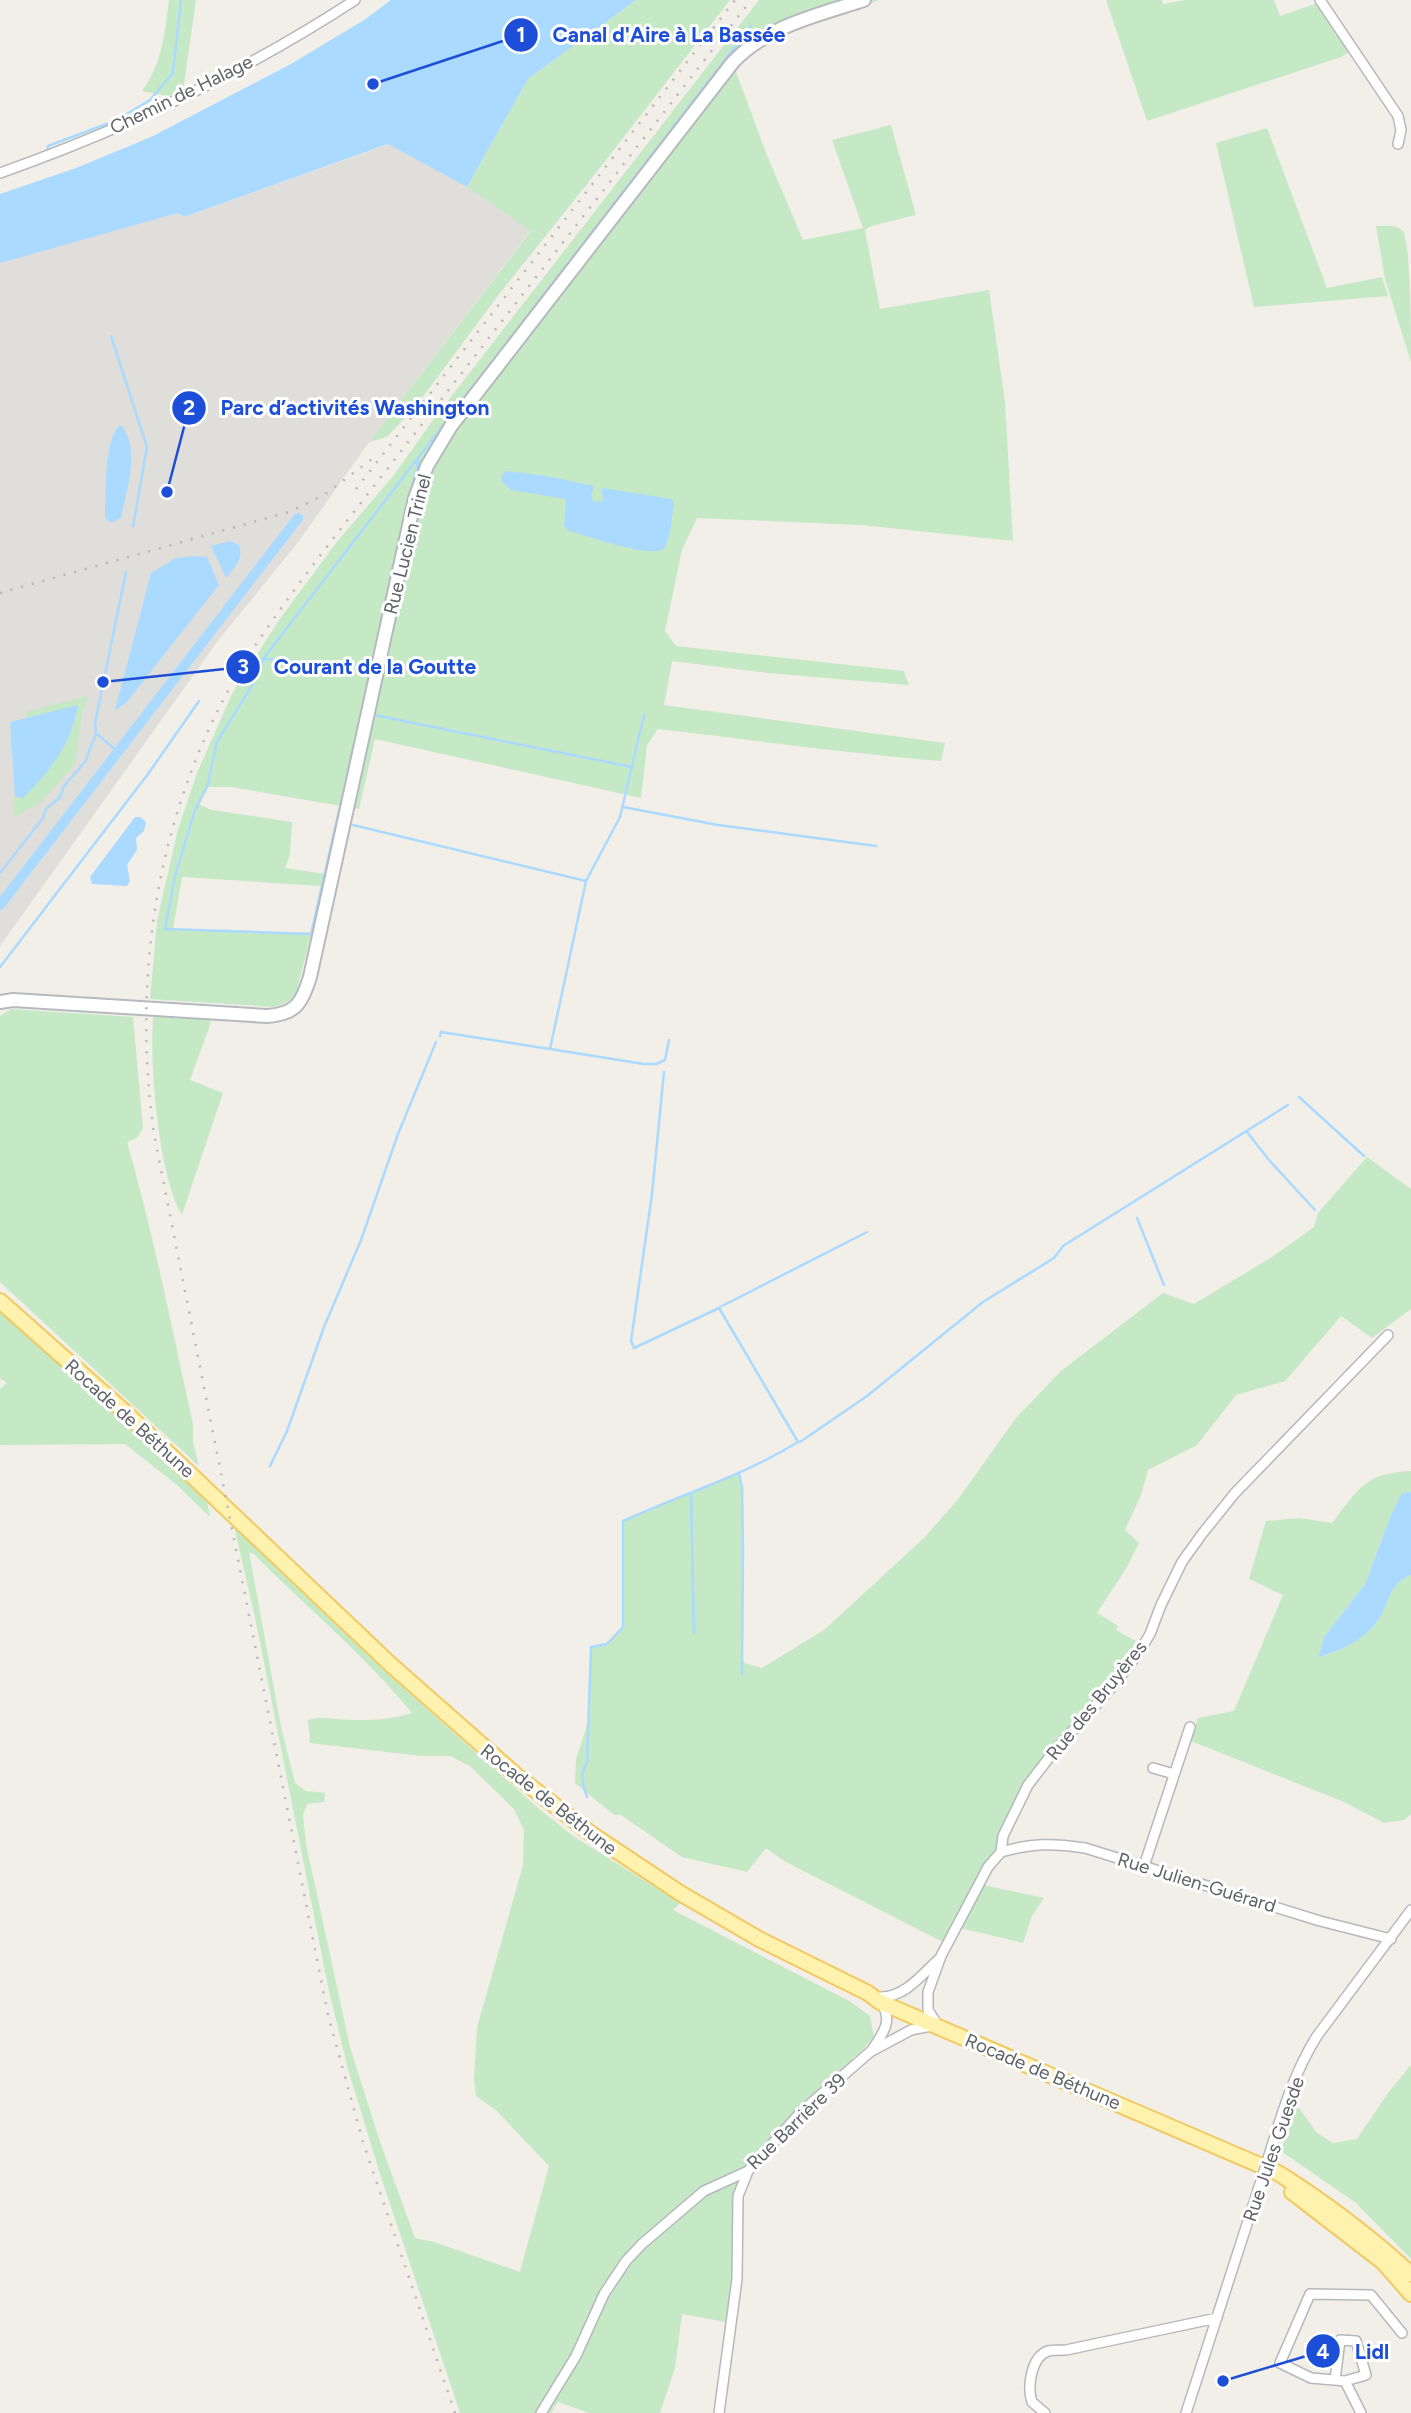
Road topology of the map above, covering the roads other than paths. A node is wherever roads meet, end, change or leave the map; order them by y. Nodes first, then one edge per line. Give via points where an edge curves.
1 (355, 0) edge
2 (864, 0) edge
3 (1320, 0) edge
4 (1398, 144) dead end
5 (0, 173) edge
6 (0, 1002) edge
7 (0, 1301) edge
8 (1388, 1335) dead end
9 (1190, 1727) dead end
10 (1153, 1768) dead end
11 (1174, 1774) junction
12 (1001, 1852) junction
13 (1144, 1866) junction
14 (1411, 1910) edge
15 (1391, 1939) junction
16 (941, 1956) junction
17 (876, 1997) junction
18 (933, 2023) junction
19 (870, 2052) junction
20 (1204, 2140) junction
21 (748, 2171) junction
22 (1411, 2274) edge
23 (1411, 2294) edge
24 (1217, 2318) junction
25 (1402, 2333) dead end
26 (1340, 2381) junction
27 (541, 2413) edge
28 (719, 2413) edge
29 (1045, 2413) edge
30 (1186, 2413) edge
31 (1361, 2413) edge

1 - 5 street, Chemin de Halage via 310,30 145,116
2 - 6 street, Rue Lucien Trinel via 777,30 733,62 475,394 430,459 415,498 310,977 299,1003 286,1013 267,1016
3 - 4 street via 1398,116
7 - 17 main road, Rocade de Béthune via 517,1776 590,1833 680,1893 759,1939
8 - 12 street, Rue des Bruyères via 1235,1493 1202,1534 1182,1562 1138,1654 1028,1785 1003,1836
9 - 11 street
10 - 11 street
11 - 13 street
12 - 13 street, Rue Julien-Guérard via 1052,1843 1084,1847
12 - 16 street, Rue des Bruyères via 988,1867
13 - 15 street, Rue Julien-Guérard
14 - 15 street, Rue Jules Guesde
15 - 24 street, Rue Jules Guesde, bridge via 1305,2056 1277,2128
16 - 17 street, Rue des Bruyères via 913,1985 889,1997
16 - 18 street, Rue des Bruyères via 928,1992
17 - 18 main road, Rocade de Béthune
17 - 19 street, Rue Barrière 39 via 888,2019
18 - 19 street, Rue Barrière 39
18 - 20 main road, Rocade de Béthune
19 - 21 street, Rue Barrière 39 via 816,2097
20 - 22 main road, Rocade de Béthune via 1278,2173 1322,2200
20 - 23 main road, Rocade de Béthune via 1312,2206 1382,2262
21 - 27 street, Rue Barrière 39 via 704,2191 634,2252 604,2294 576,2356
21 - 28 street via 738,2196 737,2278
24 - 29 street via 1048,2351 1041,2356 1030,2383 1032,2402
24 - 30 street, Rue Jules Guesde
25 - 26 street via 1371,2295 1310,2294 1280,2363 1311,2378
26 - 26 street via 1366,2375 1356,2341 1340,2340
26 - 31 street

